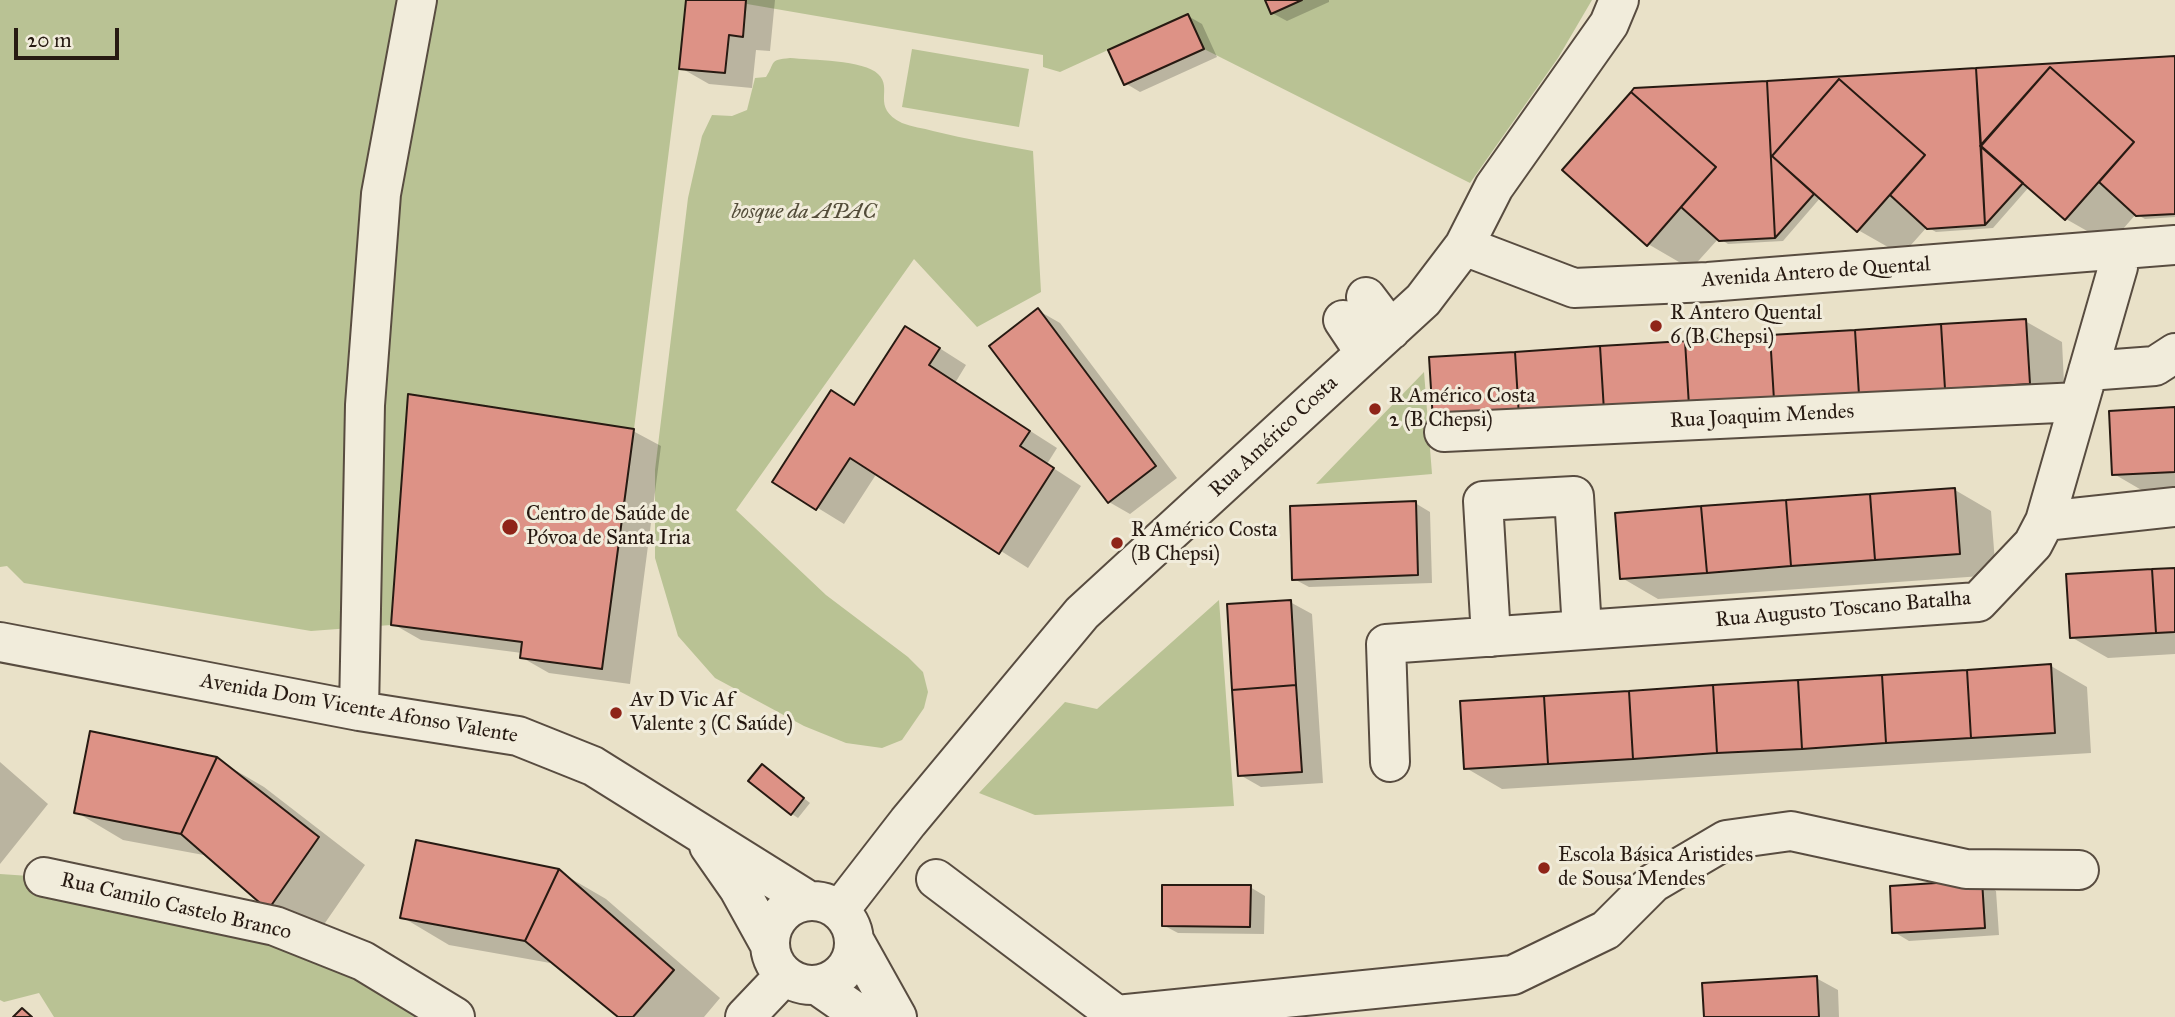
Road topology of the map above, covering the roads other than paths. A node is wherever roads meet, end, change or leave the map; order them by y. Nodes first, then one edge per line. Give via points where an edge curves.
1 (417, 0) edge
2 (1619, 0) edge
3 (2175, 245) edge
4 (1464, 246) junction
5 (2120, 250) junction
6 (1355, 309) dead end
7 (1378, 341) junction
8 (2175, 353) edge
9 (2084, 386) junction
10 (1444, 432) dead end
11 (2175, 507) edge
12 (2045, 521) junction
13 (1581, 630) junction
14 (1491, 636) junction
15 (2, 637) edge
16 (359, 711) junction
17 (1390, 762) dead end
18 (698, 830) junction
19 (2078, 870) dead end
20 (44, 877) dead end
21 (936, 879) dead end
22 (834, 917) junction
23 (791, 969) junction
24 (1118, 1016) edge
25 (455, 1017) edge
26 (745, 1017) edge
27 (863, 1017) edge
28 (897, 1017) edge

1 - 16 street via 381,194 365,405
2 - 4 street, Rua Américo Costa via 1609,24 1494,187
3 - 5 street, Avenida Antero de Quental
4 - 5 street, Avenida Antero de Quental via 1574,288
4 - 7 street, Rua Américo Costa via 1423,300
5 - 9 street, Rua Augusto Toscano Batalha
6 - 7 street
7 - 22 street, Rua Américo Costa via 1082,613
8 - 9 street, Rua Joaquim Mendes via 2155,366
9 - 10 street, Rua Joaquim Mendes
9 - 12 street, Rua Augusto Toscano Batalha
11 - 12 street
12 - 13 street, Rua Augusto Toscano Batalha via 2033,544 1978,602
13 - 14 street, Rua Augusto Toscano Batalha
13 - 14 street via 1574,496 1483,501
14 - 17 street, Rua Augusto Toscano Batalha via 1386,644
15 - 16 street, Avenida Dom Vicente Afonso Valente
16 - 18 street, Avenida Dom Vicente Afonso Valente via 518,736 593,765
18 - 22 street, Avenida Dom Vicente Afonso Valente
18 - 23 street, Avenida Dom Vicente Afonso Valente
19 - 24 street via 1966,869 1791,831 1726,840 1653,883 1606,930 1513,975
20 - 25 street, Rua Camilo Castelo Branco via 275,926 363,961
21 - 24 street
22 - 23 street via 797,904 785,911 772,932
22 - 23 street via 853,953 848,965 830,982
22 - 28 street, Avenida Dom Vicente Afonso Valente
23 - 26 street
23 - 27 street, Avenida Dom Vicente Afonso Valente

